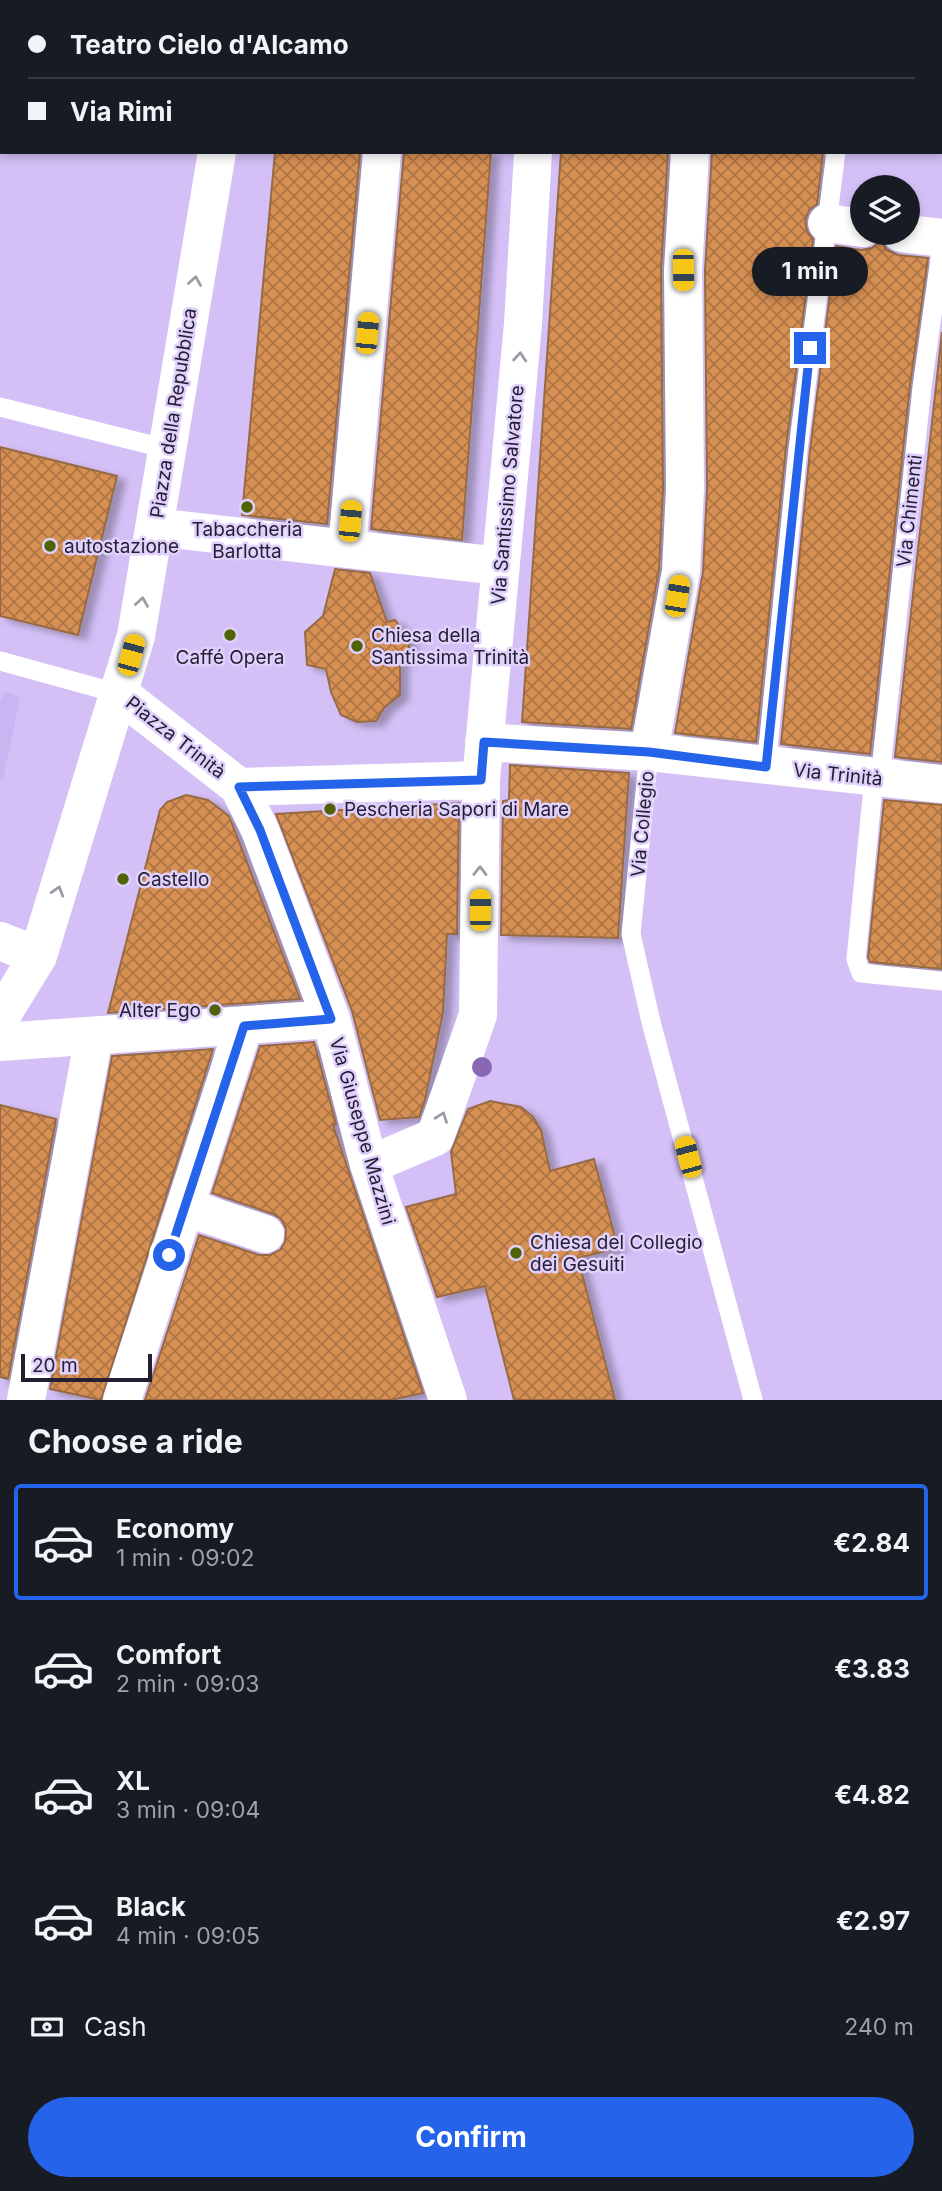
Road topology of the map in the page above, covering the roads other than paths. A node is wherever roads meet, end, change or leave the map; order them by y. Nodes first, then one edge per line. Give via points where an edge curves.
1 (216, 154) edge
2 (382, 154) edge
3 (533, 154) edge
4 (690, 154) edge
5 (836, 154) edge
6 (845, 225) edge
7 (920, 235) edge
8 (942, 238) edge
9 (942, 244) edge
10 (0, 407) edge
11 (167, 449) junction
12 (154, 527) junction
13 (347, 548) junction
14 (500, 566) junction
15 (0, 661) edge
16 (120, 694) junction
17 (484, 742) junction
18 (649, 752) junction
19 (766, 767) junction
20 (877, 778) junction
21 (481, 780) junction
22 (942, 785) edge
23 (239, 787) junction
24 (0, 941) edge
25 (38, 956) junction
26 (942, 981) edge
27 (0, 1018) edge
28 (331, 1019) junction
29 (244, 1026) junction
30 (94, 1036) junction
31 (0, 1042) edge
32 (369, 1165) junction
33 (185, 1207) junction
34 (265, 1234) dead end
35 (0, 1399) edge
36 (7, 1400) edge
37 (26, 1400) edge
38 (122, 1400) edge
39 (448, 1400) edge
40 (753, 1400) edge

11 -> 1 street, Piazza della Repubblica
2 - 13 street
14 -> 3 street, Via Santissimo Salvatore via 523,324
4 - 18 street, Via Collegio via 683,270 681,570
5 - 6 lane
6 - 19 lane via 797,449
7 - 8 street
9 - 20 lane, Via Chimenti
10 - 11 lane
11 - 12 street, Piazza della Repubblica
12 - 13 street
16 -> 12 street, Piazza della Repubblica via 136,636
13 - 14 street
14 - 17 street, Via Santissimo Salvatore
15 - 16 lane
16 - 23 street, Piazza Trinità
25 -> 16 street, Piazza della Repubblica
17 - 18 street, Via Trinità
17 - 21 street, Via Santissimo Salvatore
18 - 19 street, Via Trinità
18 - 40 lane, Via Collegio via 631,934
19 - 20 street, Via Trinità
20 - 22 street, Via Trinità
20 - 26 lane, Via Chimenti via 856,959 860,973
21 - 23 street, Piazza Trinità
32 -> 21 street, Via Santissimo Salvatore via 435,1137 478,1015
23 - 28 street, Via Giuseppe Mazzini via 260,830
24 - 25 street
25 - 27 street, Piazza della Repubblica
28 - 29 street
28 - 32 street, Via Giuseppe Mazzini
29 - 30 street
29 - 33 street
30 - 31 street
30 - 37 street
32 - 39 street, Via Giuseppe Mazzini
33 - 34 street
33 - 38 street
35 - 36 street

